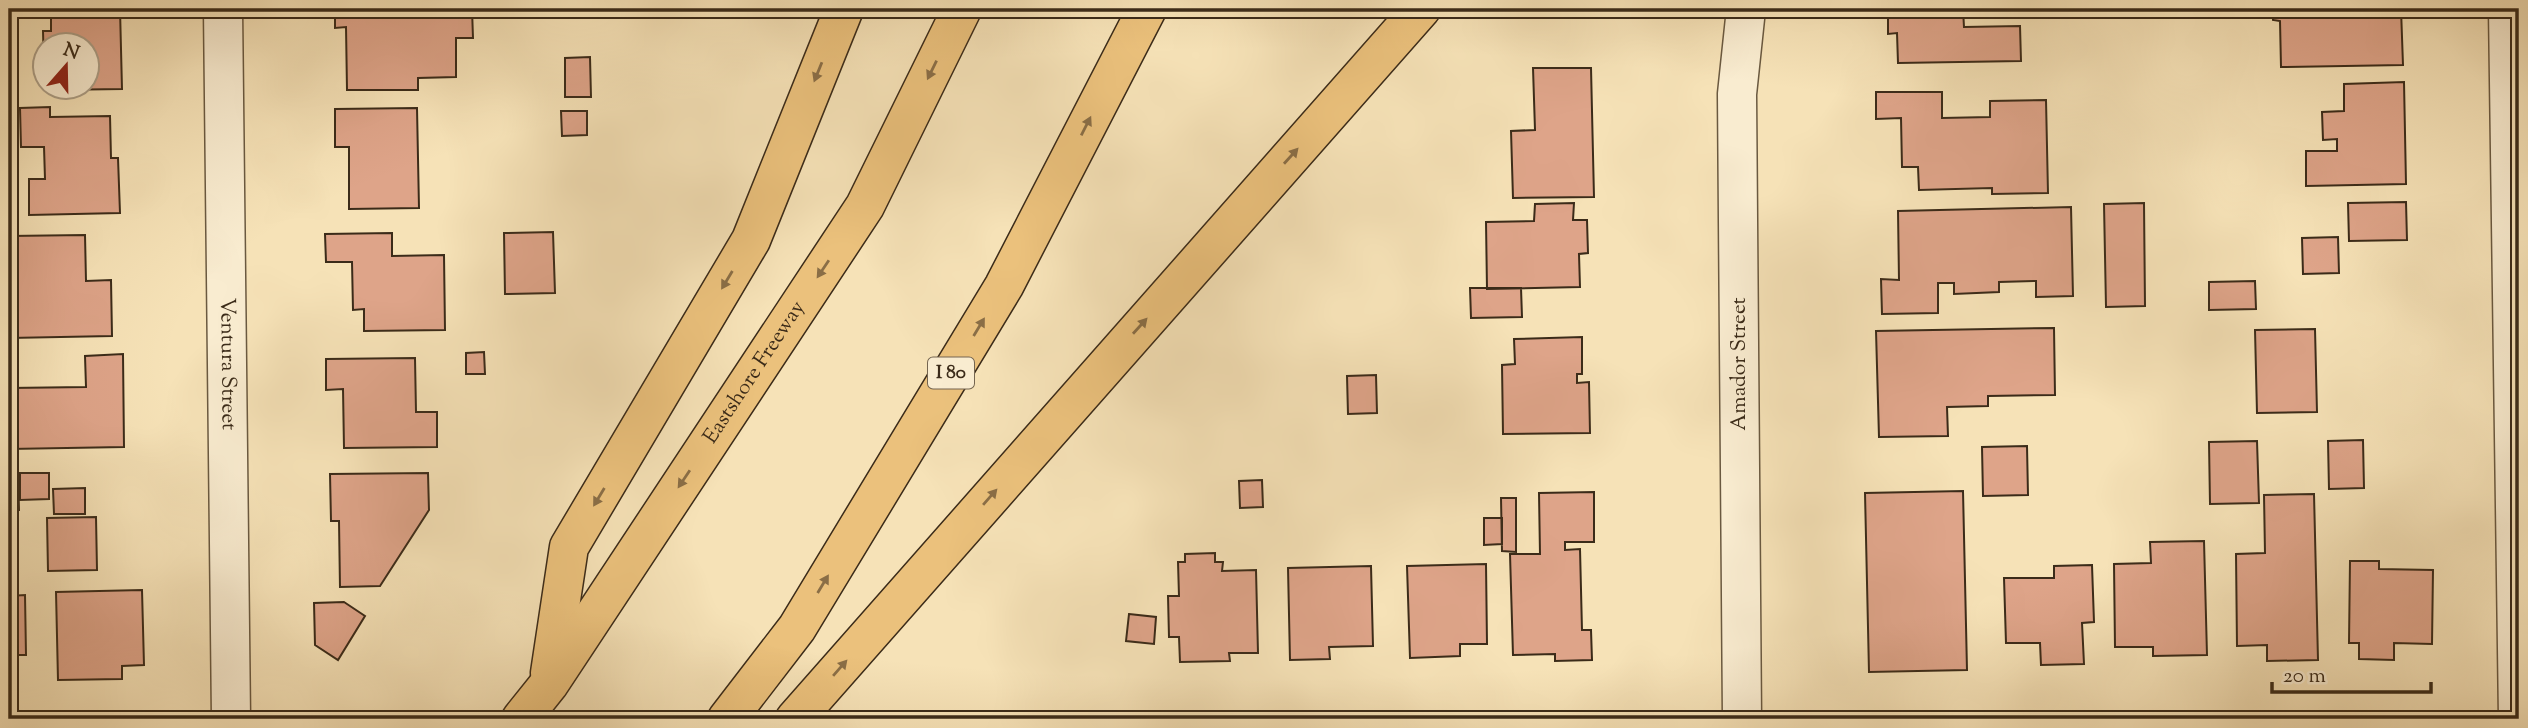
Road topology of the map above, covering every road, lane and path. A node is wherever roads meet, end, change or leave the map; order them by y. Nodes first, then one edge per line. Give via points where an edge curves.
1 (223, 9) edge
2 (844, 9) edge
3 (962, 9) edge
4 (1147, 9) edge
5 (1421, 9) edge
6 (1746, 9) edge
7 (2508, 9) edge
8 (549, 684) junction
9 (232, 719) edge
10 (521, 719) edge
11 (727, 719) edge
12 (795, 719) edge
13 (1742, 719) edge
14 (2518, 719) edge

1 - 9 street, Ventura Street
2 -> 8 highway via 751,240 569,547
3 -> 8 highway, Eastshore Freeway via 865,205
11 -> 4 highway, I 80 via 797,628 997,298
12 -> 5 highway
6 - 13 street, Amador Street via 1737,94
7 - 14 street
8 - 10 highway, Eastshore Freeway

